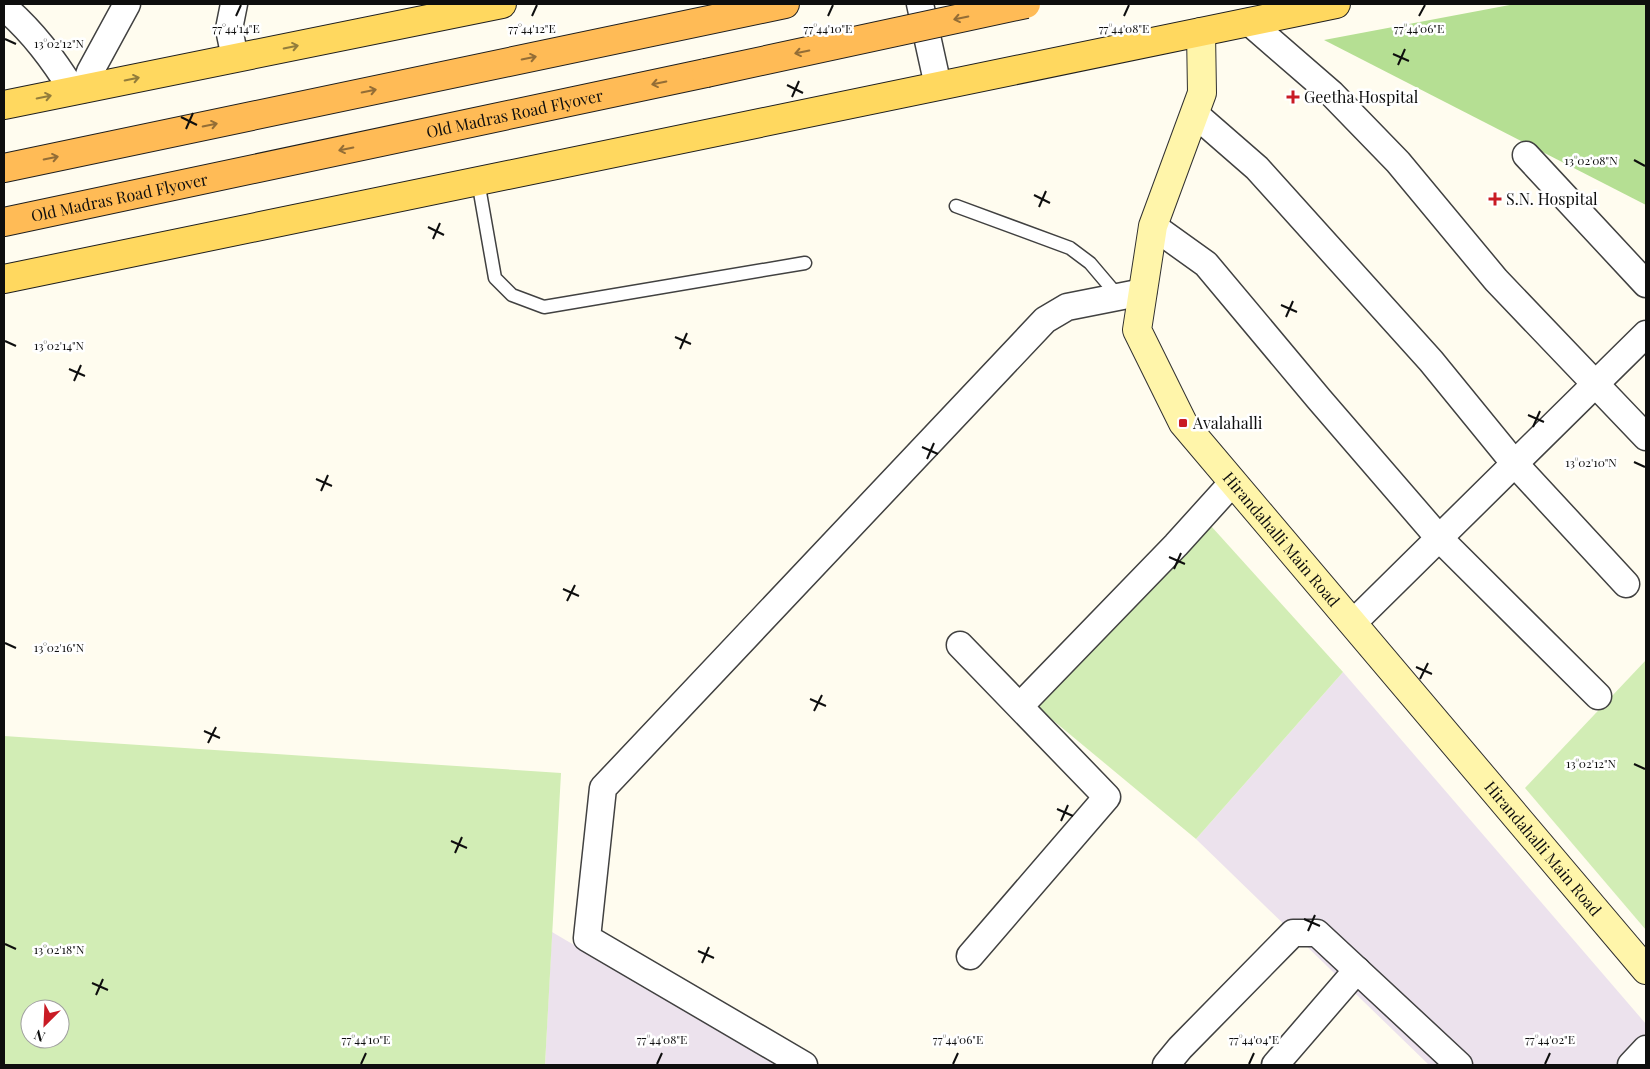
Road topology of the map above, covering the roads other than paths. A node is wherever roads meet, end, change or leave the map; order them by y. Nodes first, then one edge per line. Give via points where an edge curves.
1 (127, 4) edge
2 (234, 4) edge
3 (502, 4) edge
4 (785, 4) edge
5 (920, 4) edge
6 (1026, 4) edge
7 (1336, 4) edge
8 (4, 7) edge
9 (433, 11) edge
10 (1249, 22) junction
11 (1201, 32) junction
12 (235, 58) junction
13 (938, 86) junction
14 (79, 90) junction
15 (4, 106) edge
16 (1195, 114) junction
17 (1526, 155) dead end
18 (4, 168) edge
19 (478, 181) junction
20 (956, 206) dead end
21 (4, 222) edge
22 (1153, 226) junction
23 (805, 263) dead end
24 (4, 279) edge
25 (1646, 284) edge
26 (1131, 294) junction
27 (1646, 334) edge
28 (1595, 384) junction
29 (1646, 437) edge
30 (1515, 464) junction
31 (1233, 482) junction
32 (1439, 538) junction
33 (1626, 584) dead end
34 (1353, 623) junction
35 (960, 645) dead end
36 (1598, 696) dead end
37 (1021, 705) junction
38 (970, 956) dead end
39 (1357, 970) junction
40 (1646, 970) edge
41 (1646, 1049) edge
42 (804, 1065) edge
43 (1166, 1065) edge
44 (1275, 1065) edge
45 (1459, 1065) edge
46 (1631, 1065) edge

1 - 14 street
2 - 12 street via 229,30
3 - 9 main road
18 -> 4 highway
5 - 13 street
6 -> 21 highway, Old Madras Road Flyover, bridge
7 - 10 main road
8 - 14 street via 26,26
12 -> 9 main road
10 - 11 main road
10 - 28 street via 1332,94 1391,155 1496,280
11 - 13 main road
11 - 16 main road, Hirandahalli Main Road via 1202,94
14 -> 12 main road
13 - 19 main road
15 -> 14 main road
16 - 22 main road, Hirandahalli Main Road
16 - 30 street via 1257,168 1431,361
17 - 25 street
19 - 23 lane via 495,278 512,294 544,307
19 - 24 main road
20 - 26 lane via 1070,248
22 - 26 main road, Hirandahalli Main Road
22 - 32 street via 1206,264
26 - 31 main road, Hirandahalli Main Road via 1137,330 1184,423
26 - 42 street via 1067,307 1045,320 603,788 587,938
27 - 28 street
28 - 29 street
28 - 30 street
30 - 32 street
30 - 33 street
31 - 34 main road, Hirandahalli Main Road
31 - 37 street via 1170,552
32 - 34 street
32 - 36 street
34 - 40 main road, Hirandahalli Main Road
35 - 37 street
37 - 38 street via 1108,797
39 - 43 street via 1317,933 1293,933
39 - 44 street
39 - 45 street
41 - 46 street

